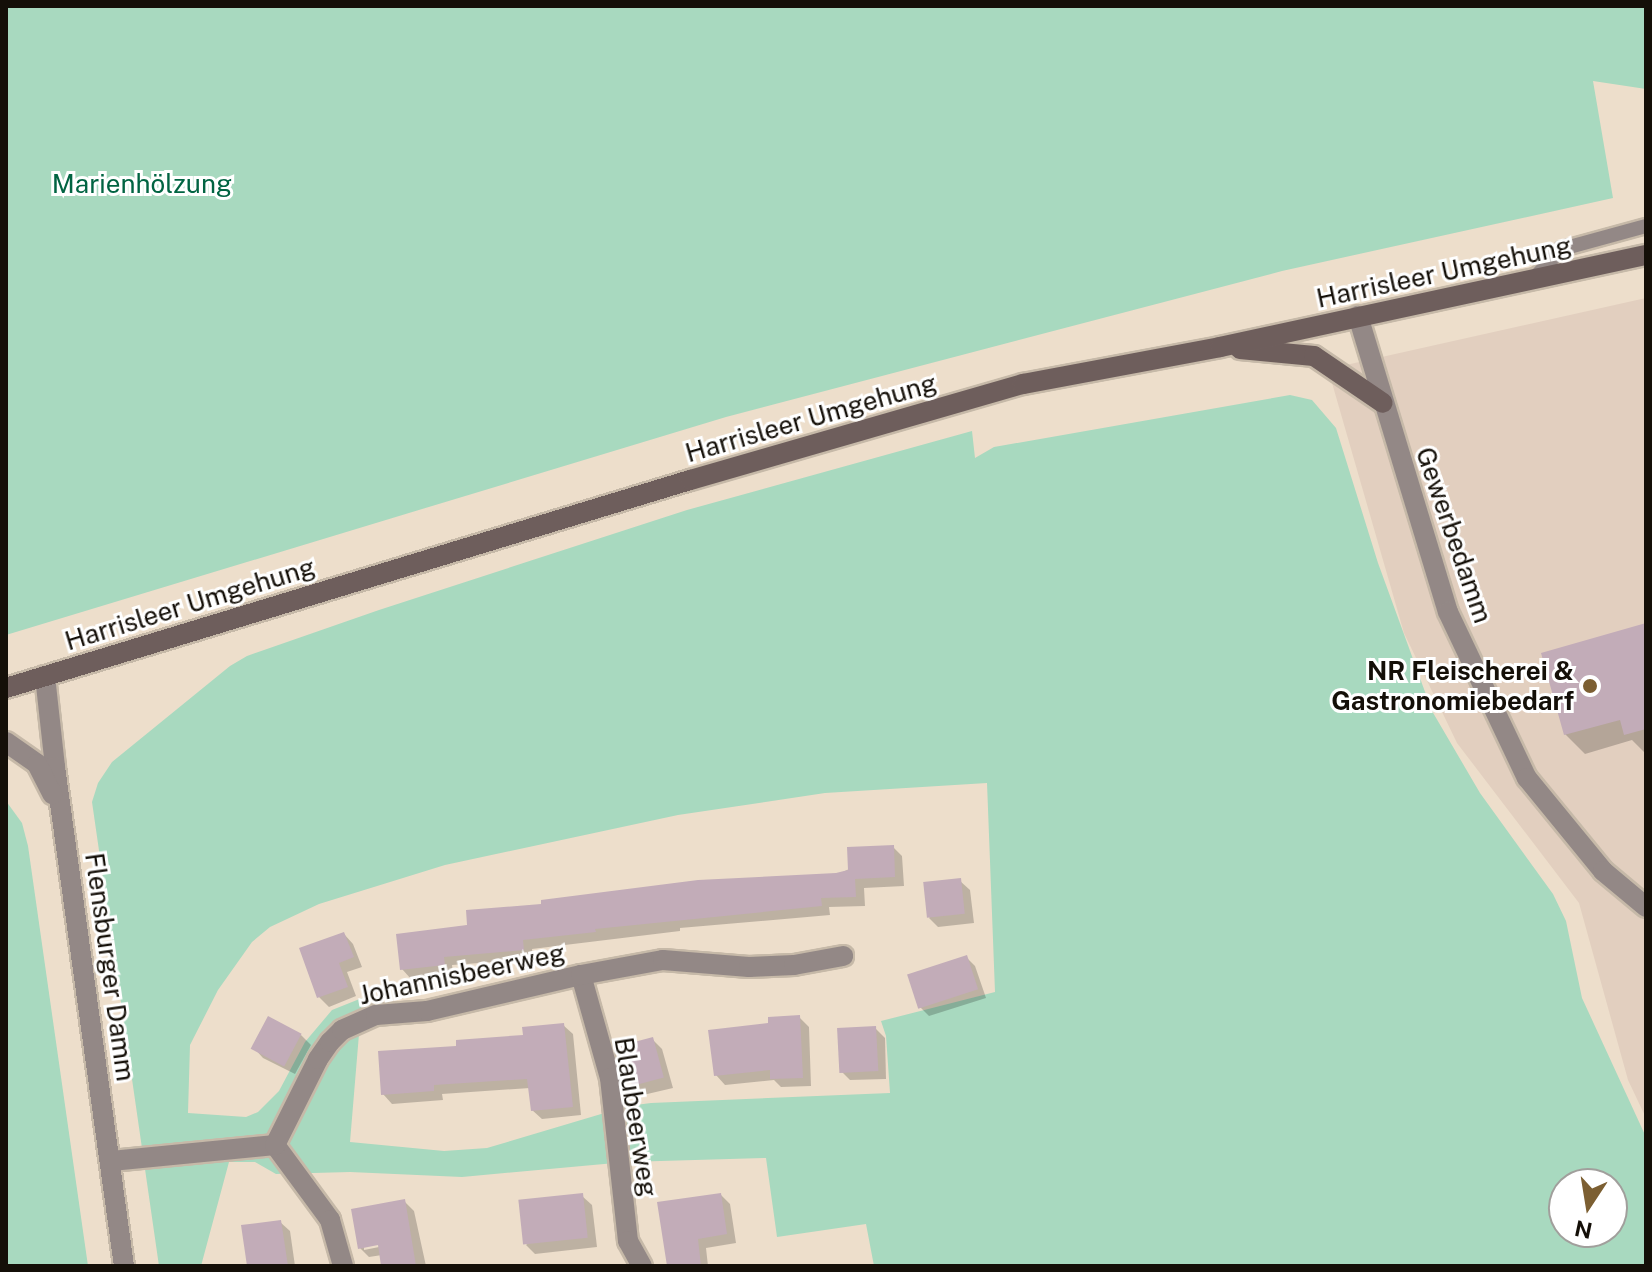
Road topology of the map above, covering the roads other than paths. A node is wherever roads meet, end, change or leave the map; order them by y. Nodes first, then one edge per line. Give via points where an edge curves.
1 (1646, 226) edge
2 (1646, 255) edge
3 (1533, 279) junction
4 (1358, 316) junction
5 (1220, 347) junction
6 (1383, 403) junction
7 (45, 676) junction
8 (6, 688) edge
9 (6, 742) edge
10 (62, 815) junction
11 (1646, 907) edge
12 (843, 956) dead end
13 (581, 975) junction
14 (275, 1145) junction
15 (111, 1161) junction
16 (124, 1266) edge
17 (343, 1266) edge
18 (642, 1266) edge

1 - 3 lane via 1562,249
2 - 3 main road, Harrisleer Umgehung
3 - 4 main road, Harrisleer Umgehung
4 - 5 main road, Harrisleer Umgehung
4 - 6 street, Gewerbedamm
5 - 6 main road via 1314,356
5 - 7 main road, Harrisleer Umgehung via 1007,388
6 - 11 street, Gewerbedamm via 1448,612 1527,778 1603,871
7 - 8 main road, Harrisleer Umgehung
7 - 10 street, Flensburger Damm
9 - 10 street via 42,771
10 - 15 street, Flensburger Damm
12 - 13 street, Johannisbeerweg via 749,967 663,960
13 - 14 street, Johannisbeerweg via 442,1008 376,1015 342,1030 318,1059
13 - 18 street, Blaubeerweg via 610,1078 628,1241
14 - 15 street
14 - 17 street via 330,1220
15 - 16 street, Flensburger Damm

